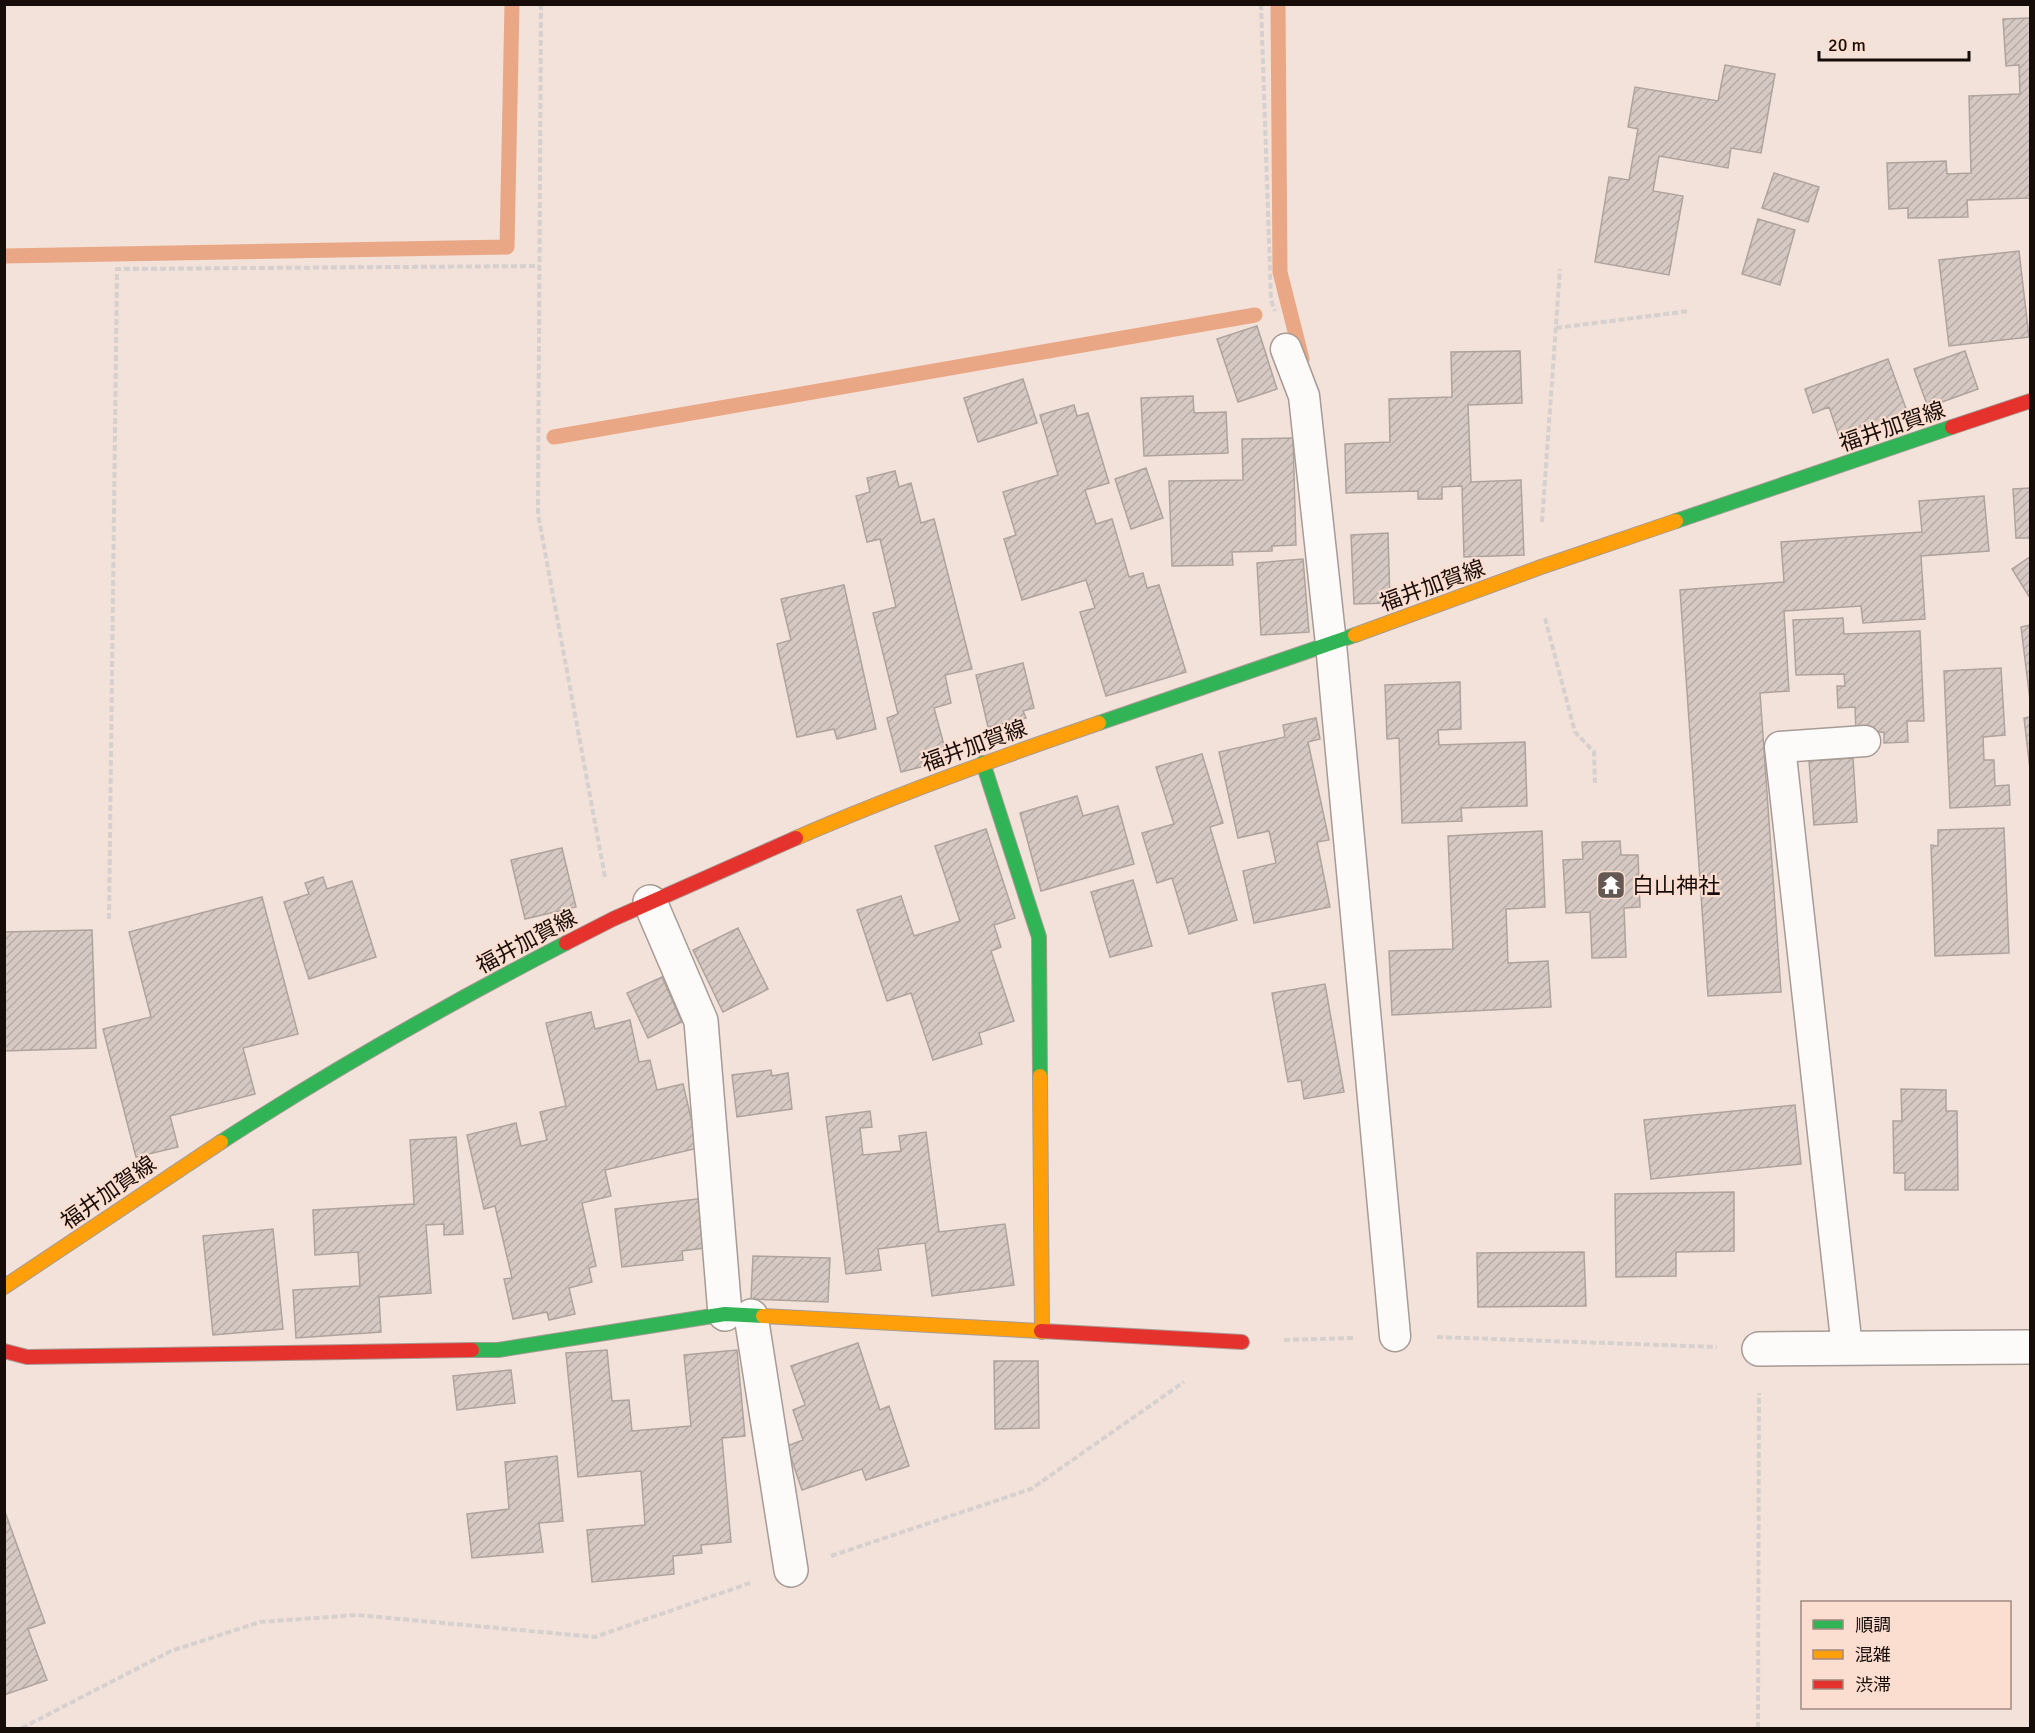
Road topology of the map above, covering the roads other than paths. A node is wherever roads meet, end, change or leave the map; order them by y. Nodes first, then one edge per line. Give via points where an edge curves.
1 (1286, 349) road end
2 (2031, 401) edge
3 (1331, 644) junction
4 (1865, 741) dead end
5 (983, 763) junction
6 (650, 902) junction
7 (4, 1287) edge
8 (738, 1315) junction
9 (1042, 1332) junction
10 (1395, 1336) road end
11 (1242, 1342) road end
12 (1847, 1347) junction
13 (2031, 1347) edge
14 (1759, 1349) road end
15 (4, 1351) edge
16 (791, 1570) road end

1 - 3 lane via 1304,396
2 - 3 main road, 福井加賀線 via 1541,567
3 - 5 main road, 福井加賀線
3 - 10 lane
4 - 12 lane via 1780,747
5 - 6 main road, 福井加賀線 via 869,806
5 - 9 main road via 1039,937
6 - 7 main road, 福井加賀線 via 503,976 291,1097
6 - 8 street via 701,1021
8 - 9 main road
8 - 15 main road via 498,1350 27,1357
8 - 16 street
9 - 11 main road
12 - 13 street
12 - 14 street

